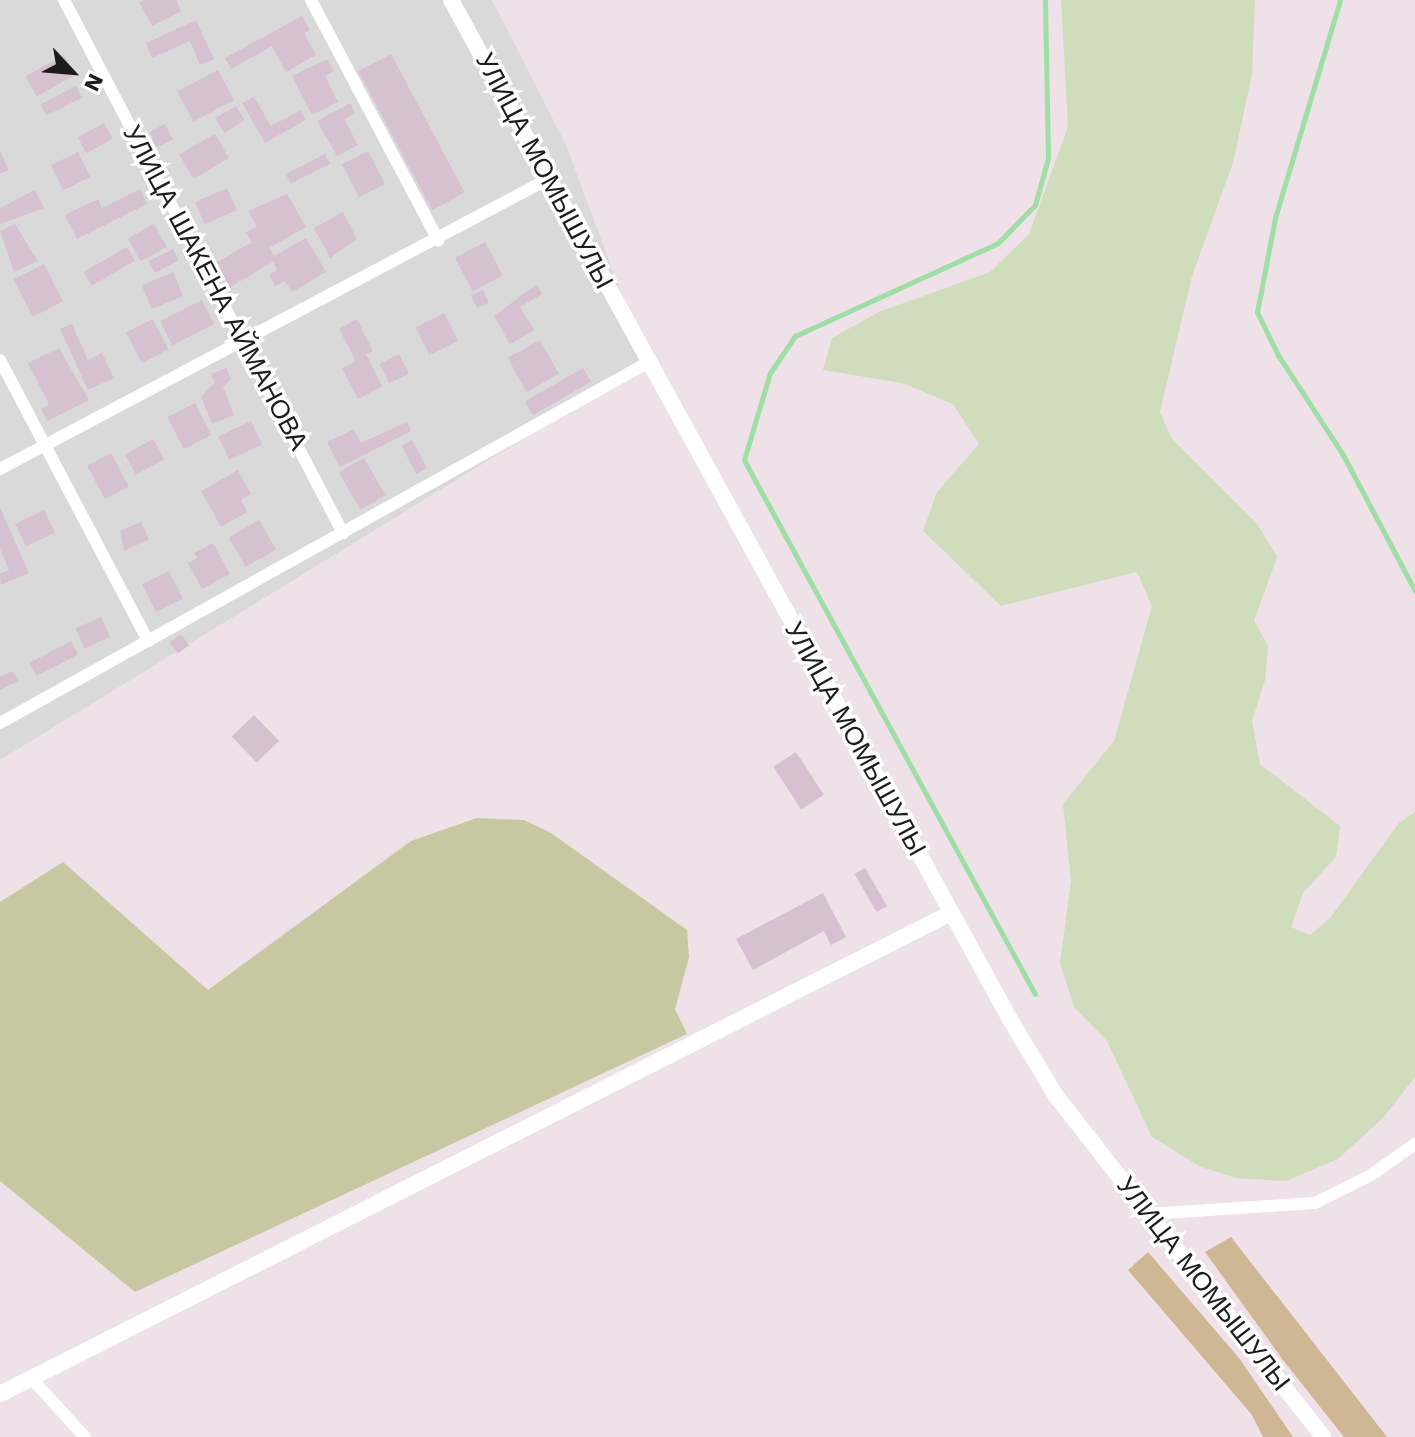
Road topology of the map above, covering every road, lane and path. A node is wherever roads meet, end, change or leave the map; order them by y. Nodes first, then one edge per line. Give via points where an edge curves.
1 (64, 0) edge
2 (311, 0) edge
3 (451, 0) edge
4 (550, 178) junction
5 (438, 240) junction
6 (245, 344) junction
7 (0, 360) edge
8 (647, 363) junction
9 (45, 445) junction
10 (0, 469) edge
11 (343, 533) junction
12 (148, 641) junction
13 (0, 723) edge
14 (951, 913) junction
15 (1415, 1144) edge
16 (1148, 1214) junction
17 (32, 1379) junction
18 (0, 1394) edge
19 (85, 1437) edge
20 (1323, 1437) edge

1 - 6 street, УЛИЦА ШАКЕНА АЙМАНОВА
2 - 5 street
3 - 4 street, УЛИЦА МОМЫШУЛЫ
4 - 5 street
4 - 8 street, УЛИЦА МОМЫШУЛЫ
5 - 6 street
6 - 9 street
6 - 11 street, УЛИЦА ШАКЕНА АЙМАНОВА
7 - 9 street
8 - 11 street
8 - 14 street, УЛИЦА МОМЫШУЛЫ
9 - 10 street
9 - 12 street
11 - 12 street
12 - 13 street
14 - 16 street, УЛИЦА МОМЫШУЛЫ via 1056,1096
14 - 17 street
15 - 16 street via 1371,1175 1315,1203
16 - 20 street, УЛИЦА МОМЫШУЛЫ
17 - 18 street
17 - 19 street

